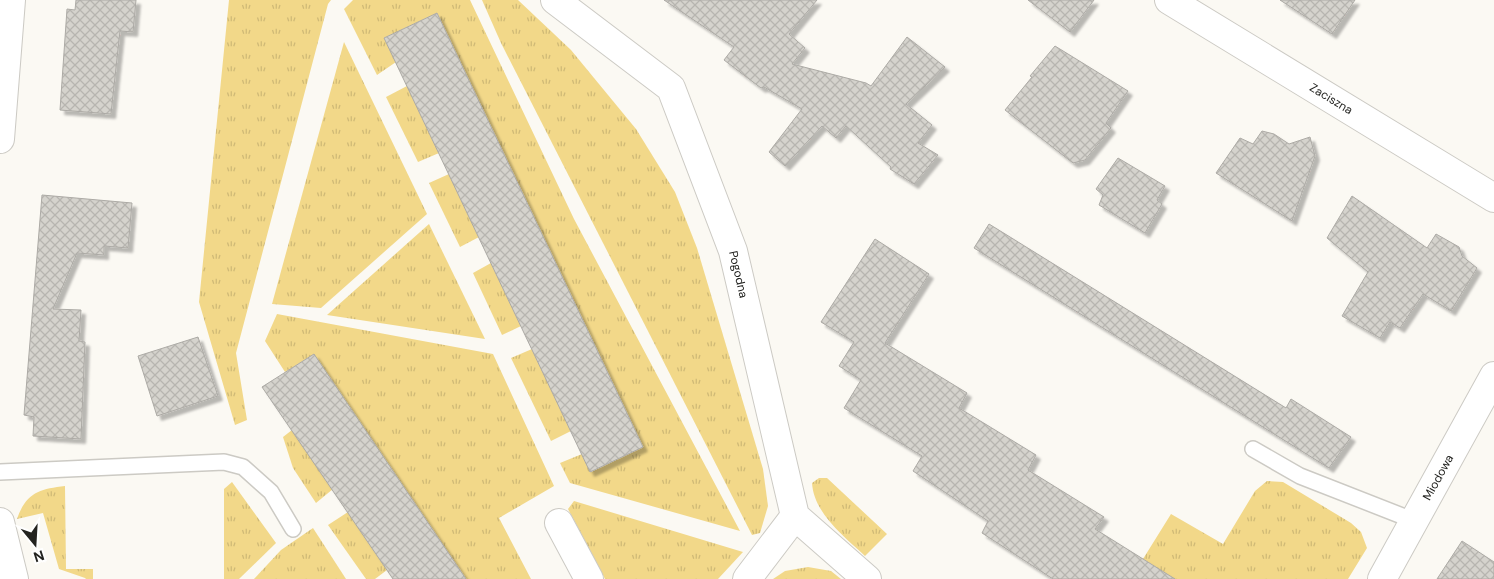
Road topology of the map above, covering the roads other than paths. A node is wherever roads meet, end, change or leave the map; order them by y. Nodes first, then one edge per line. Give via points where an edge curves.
1 (11, 0) edge
2 (555, 0) edge
3 (1170, 0) edge
4 (0, 139) edge
5 (1494, 198) edge
6 (1494, 376) edge
7 (1253, 449) dead end
8 (0, 472) edge
9 (795, 516) junction
10 (1414, 521) junction
11 (0, 522) edge
12 (559, 523) dead end
13 (293, 529) dead end
14 (14, 579) edge
15 (589, 579) edge
16 (747, 579) edge
17 (866, 579) edge
18 (1382, 579) edge

1 - 4 street
2 - 9 street, Pogodna via 671,88 733,251
3 - 5 street, Zaciszna
6 - 10 street, Miodowa
7 - 10 lane via 1300,476
8 - 13 lane via 224,462 243,467 271,492
9 - 16 street
9 - 17 street
10 - 18 street, Miodowa
11 - 14 street
12 - 15 street

